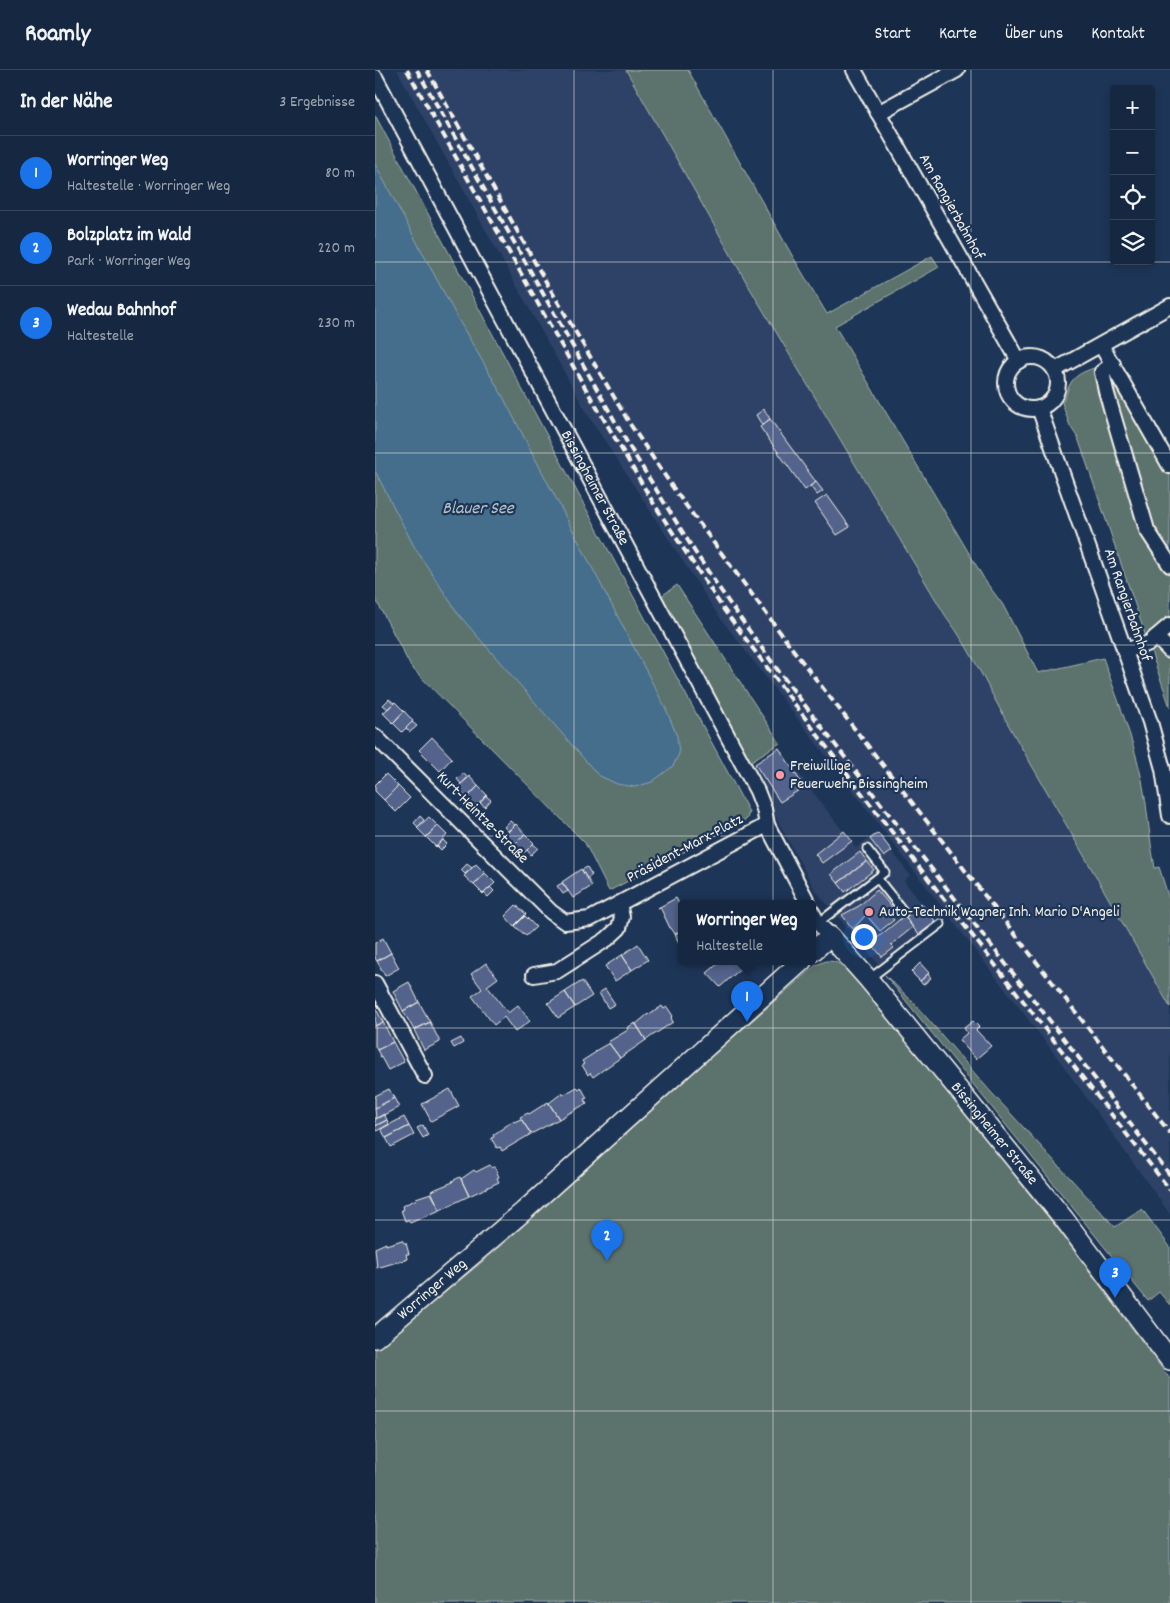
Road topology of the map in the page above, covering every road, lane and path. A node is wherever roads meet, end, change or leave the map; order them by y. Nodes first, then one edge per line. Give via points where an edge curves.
1 (854, 70) edge
2 (957, 70) edge
3 (375, 77) edge
4 (878, 113) junction
5 (1170, 306) edge
6 (1101, 345) junction
7 (1019, 361) junction
8 (1113, 364) junction
9 (1055, 370) junction
10 (1039, 408) junction
11 (1170, 466) edge
12 (1170, 565) edge
13 (1170, 625) edge
14 (1156, 637) junction
15 (1125, 651) junction
16 (1170, 651) edge
17 (375, 736) edge
18 (1170, 816) edge
19 (767, 825) junction
20 (867, 848) dead end
21 (877, 878) junction
22 (806, 900) edge
23 (619, 904) junction
24 (904, 912) dead end
25 (565, 922) joint
26 (820, 924) edge
27 (941, 924) dead end
28 (816, 938) edge
29 (798, 965) edge
30 (534, 975) dead end
31 (869, 980) junction
32 (375, 983) edge
33 (425, 1076) dead end
34 (375, 1338) edge
35 (1170, 1360) edge

1 - 4 street, Am Rangierbahnhof
2 - 4 street
3 - 19 street, Bissingheimer Straße via 757,791
4 - 7 street, Am Rangierbahnhof
5 - 6 street
6 - 8 street
6 - 9 street
7 - 9 street via 1039,358
7 - 10 street via 1007,377 1007,390 1019,406 1033,410
8 - 11 street
8 - 12 street via 1102,372 1106,390 1147,530
9 - 10 street via 1057,390 1051,402
10 - 15 street, Am Rangierbahnhof
13 - 14 street
14 - 15 street via 1149,643
14 - 16 street
15 - 18 street, Am Rangierbahnhof via 1163,769
17 - 25 street, Kurt-Heintze-Straße via 551,912
19 - 22 street, Bissingheimer Straße
19 - 23 street, Präsident-Marx-Platz
20 - 21 lane via 885,872
21 - 24 lane
21 - 26 lane
23 - 25 street, Präsident-Marx-Platz via 590,919
23 - 30 street, Präsident-Marx-Platz via 622,917 619,928 557,971
26 - 28 street
26 - 31 street, Bissingheimer Straße
27 - 31 lane
29 - 34 street, Worringer Weg via 523,1211
31 - 35 street, Bissingheimer Straße via 1064,1219
32 - 33 street

